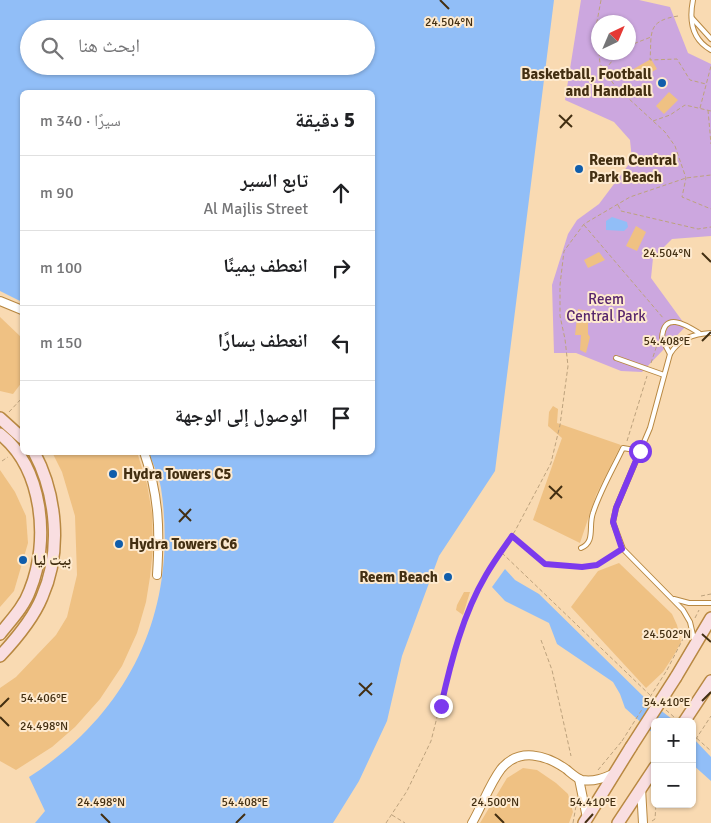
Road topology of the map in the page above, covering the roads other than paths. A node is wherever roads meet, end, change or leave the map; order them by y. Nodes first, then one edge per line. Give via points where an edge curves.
1 (693, 0) edge
2 (690, 16) junction
3 (711, 39) edge
4 (711, 50) edge
5 (0, 301) edge
6 (20, 309) edge
7 (699, 333) junction
8 (711, 333) edge
9 (670, 354) junction
10 (616, 358) dead end
11 (664, 375) junction
12 (1, 419) edge
13 (0, 434) edge
14 (20, 436) edge
15 (640, 451) junction
16 (35, 455) edge
17 (145, 455) edge
18 (581, 548) dead end
19 (156, 575) dead end
20 (674, 599) junction
21 (711, 603) edge
22 (711, 618) edge
23 (0, 634) edge
24 (694, 646) junction
25 (0, 656) edge
26 (711, 682) edge
27 (687, 718) edge
28 (651, 772) edge
29 (616, 773) junction
30 (579, 779) junction
31 (641, 788) junction
32 (586, 820) edge
33 (646, 822) edge
34 (472, 823) edge
35 (618, 823) edge

1 - 2 lane
2 - 3 lane
2 - 4 lane via 697,39
5 - 6 street
7 - 8 lane
7 - 9 lane via 681,342
7 - 9 lane via 681,322 668,324 662,339
9 - 11 lane
10 - 11 lane
11 - 15 lane via 650,428
12 - 14 street
13 - 23 street via 13,446 29,473 38,503 40,532 38,560 30,590
15 - 18 lane via 623,448 592,515 591,540
15 - 20 lane via 613,522 622,549
16 - 25 street via 47,483 52,508 51,564 42,597 24,628
17 - 19 street via 155,485 159,521
20 - 21 lane
20 - 24 lane via 690,622
22 - 24 street
24 - 29 street, bridge via 626,744
26 - 27 street
28 - 31 street
29 - 30 street via 597,780
29 - 32 street
30 - 32 street
30 - 34 street via 555,762 536,755 514,758 501,770 487,801
31 - 33 street
31 - 35 street

